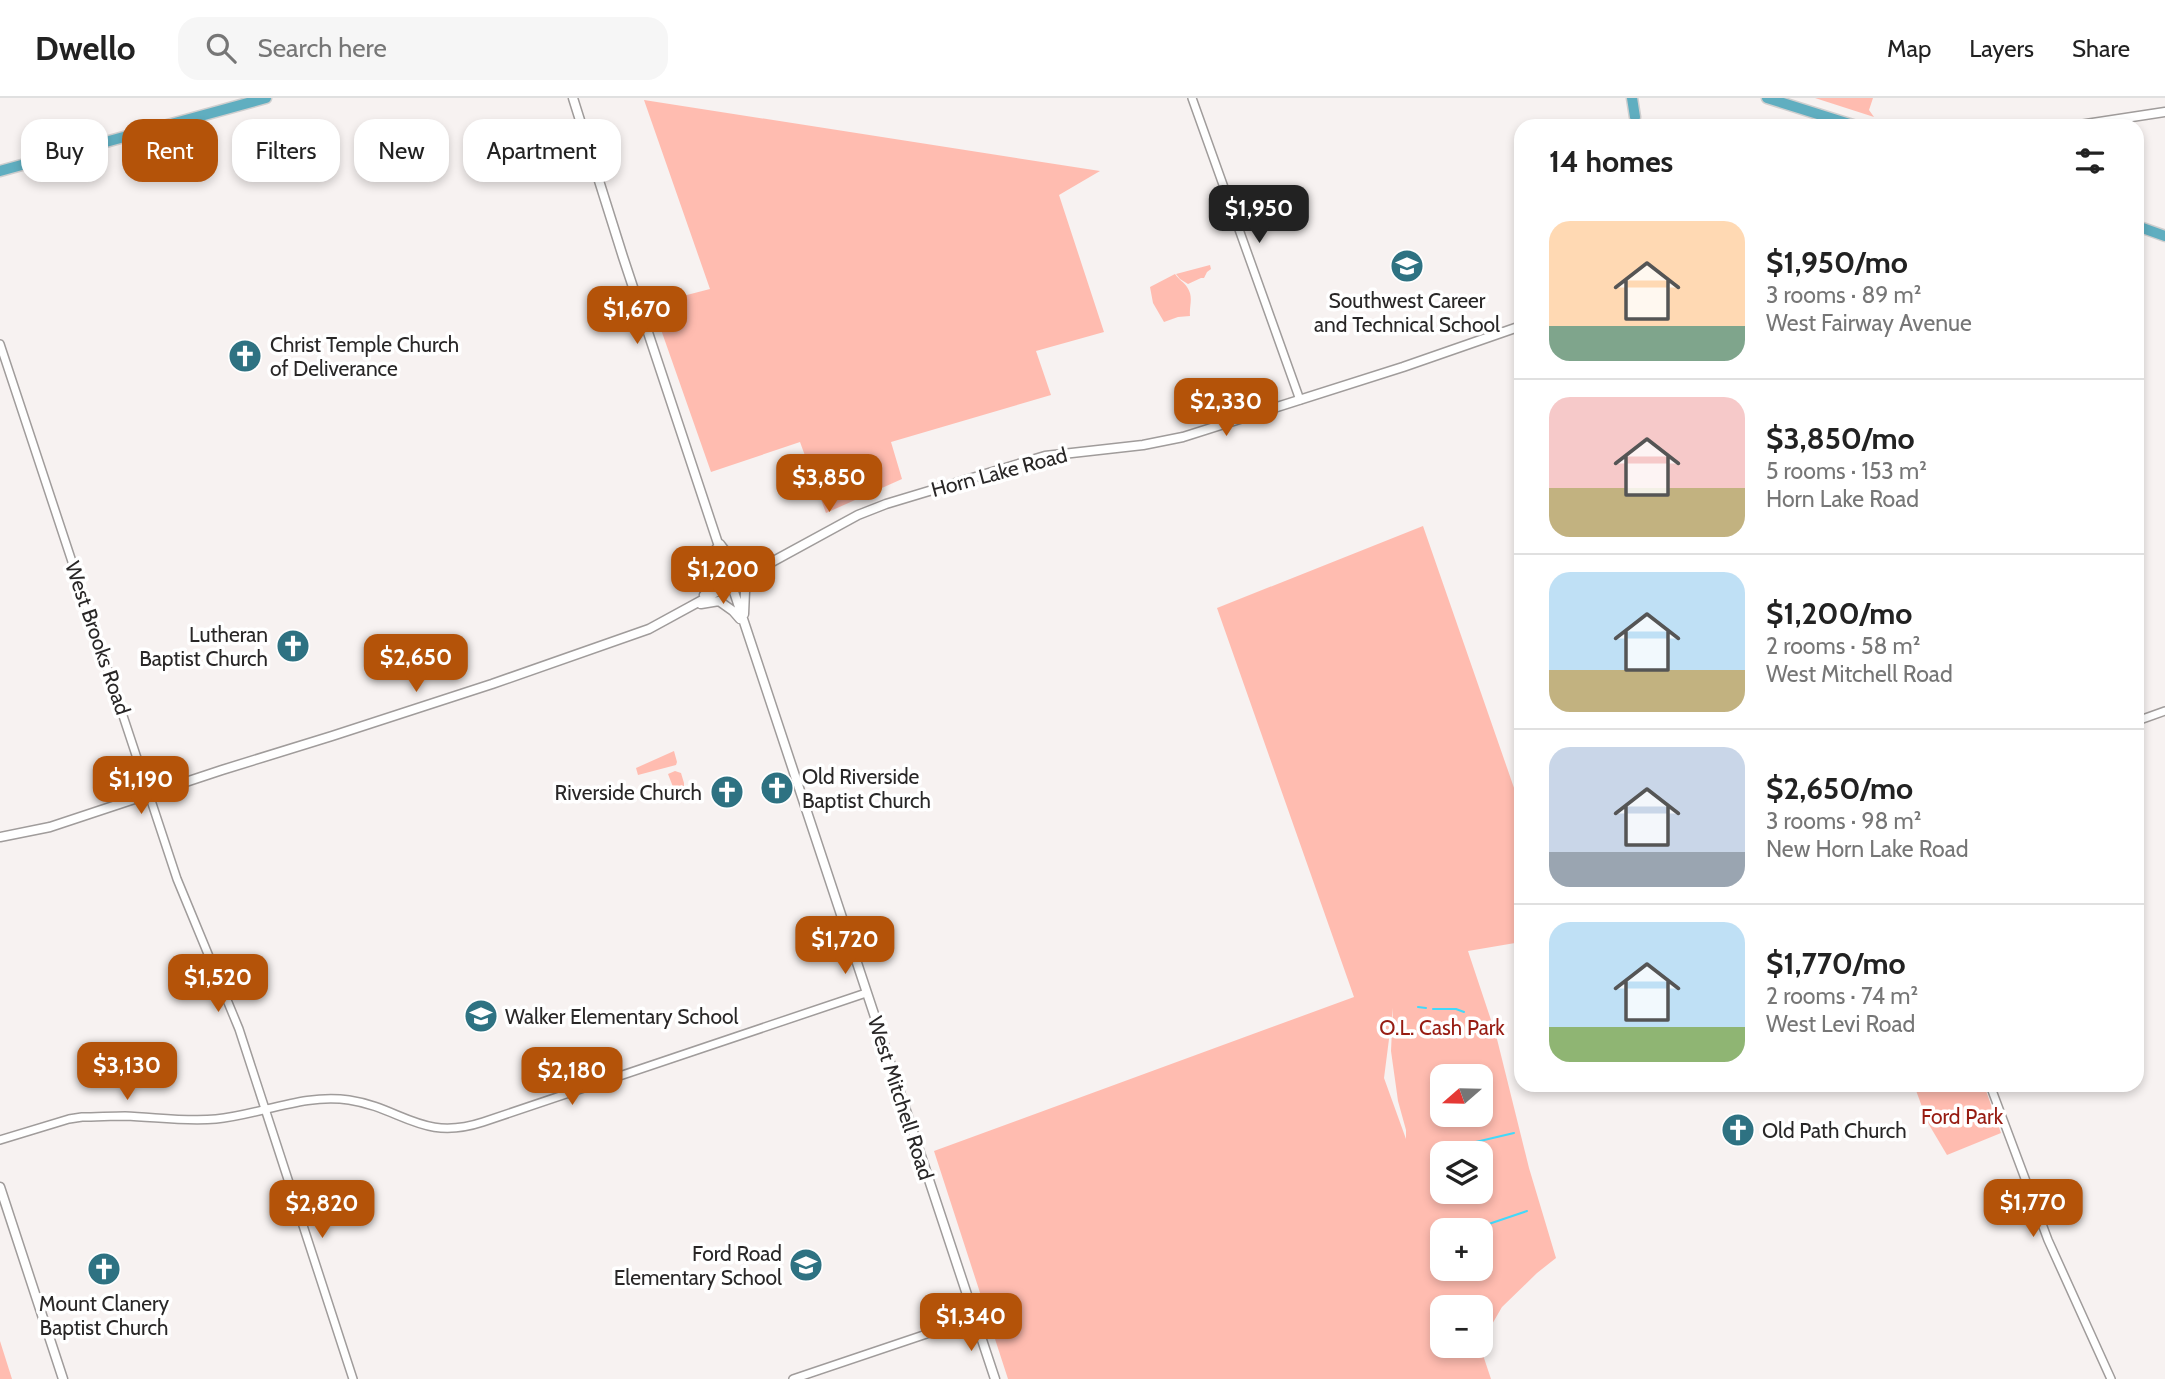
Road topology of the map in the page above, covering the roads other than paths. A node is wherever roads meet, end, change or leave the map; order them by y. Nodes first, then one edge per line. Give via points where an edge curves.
1 (266, 98) edge
2 (573, 98) edge
3 (1192, 98) edge
4 (1630, 98) edge
5 (1767, 98) edge
6 (2165, 112) edge
7 (1636, 119) edge
8 (1834, 119) edge
9 (2119, 119) edge
10 (0, 171) edge
11 (2144, 228) edge
12 (2165, 236) edge
13 (1514, 328) edge
14 (0, 344) edge
15 (1300, 400) junction
16 (716, 539) junction
17 (758, 570) junction
18 (731, 585) junction
19 (691, 606) junction
20 (744, 624) junction
21 (2165, 711) edge
22 (2144, 718) edge
23 (149, 794) junction
24 (0, 837) edge
25 (866, 993) junction
26 (1993, 1092) edge
27 (265, 1109) junction
28 (0, 1140) edge
29 (0, 1187) edge
30 (974, 1318) junction
31 (63, 1379) edge
32 (353, 1379) edge
33 (793, 1379) edge
34 (995, 1379) edge
35 (2111, 1379) edge

1 - 10 highway
2 - 16 main road, West Mitchell Road
3 - 15 street
4 - 7 highway
5 - 8 highway
6 - 9 main road
11 - 12 highway
13 - 15 main road, Horn Lake Road
14 - 23 street, West Brooks Road
15 - 17 main road, Horn Lake Road via 1171,440 1045,456 886,503
16 - 17 main road via 735,564
16 - 18 main road, West Mitchell Road
16 - 19 main road via 715,582
17 - 18 main road, Horn Lake Road
17 - 20 main road via 745,591
18 - 19 main road, Horn Lake Road
18 - 20 main road, West Mitchell Road
19 - 20 main road via 719,601
19 - 23 main road, Horn Lake Road via 649,629 575,655
20 - 25 main road, West Mitchell Road
21 - 22 street
23 - 24 main road, Horn Lake Road via 50,827
23 - 27 street, West Brooks Road
25 - 27 street via 472,1126 429,1127 345,1099
25 - 30 main road, West Mitchell Road
26 - 35 street via 2044,1230
27 - 28 street via 199,1120 82,1117
27 - 32 street, West Brooks Road
29 - 31 main road
30 - 33 street
30 - 34 main road, West Mitchell Road

